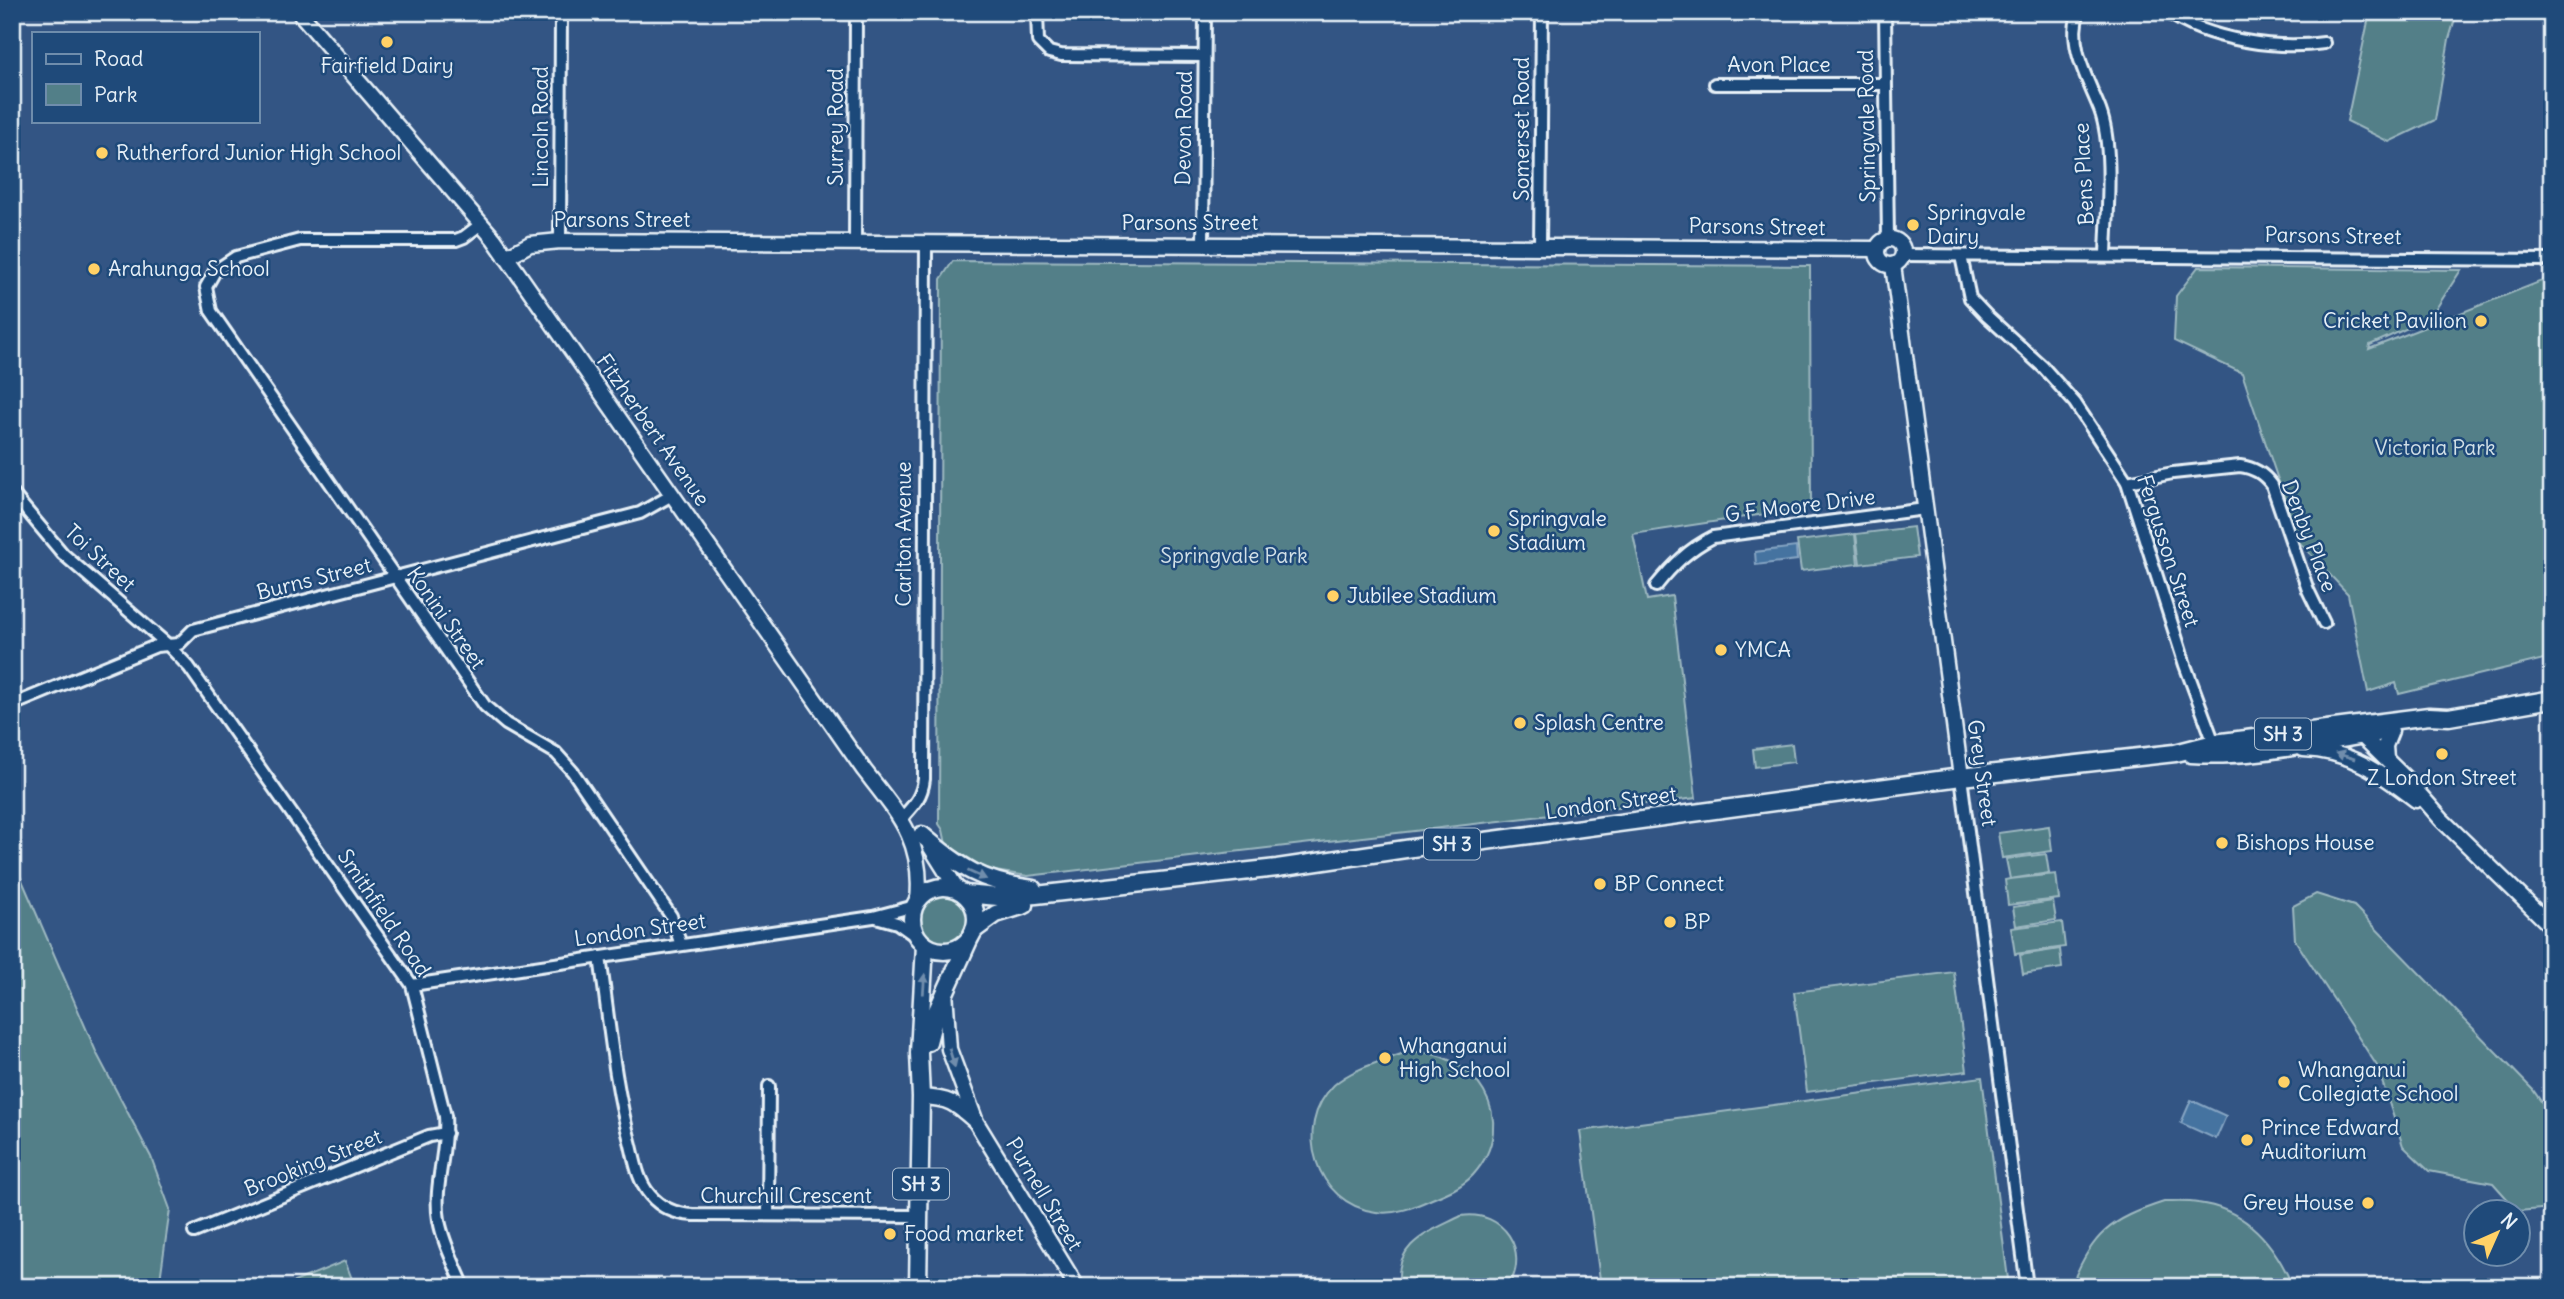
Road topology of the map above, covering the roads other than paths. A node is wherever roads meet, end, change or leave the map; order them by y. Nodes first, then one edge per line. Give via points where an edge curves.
1 (299, 12) edge
2 (561, 12) edge
3 (856, 12) edge
4 (1037, 12) edge
5 (1205, 12) edge
6 (1542, 12) edge
7 (1885, 12) edge
8 (2079, 12) edge
9 (2168, 12) edge
10 (2323, 43) dead end
11 (1204, 56) junction
12 (1715, 84) dead end
13 (1885, 85) junction
14 (481, 224) junction
15 (1888, 239) junction
16 (560, 241) junction
17 (855, 242) junction
18 (926, 243) junction
19 (1203, 244) junction
20 (1540, 246) junction
21 (1877, 249) junction
22 (2106, 255) junction
23 (1961, 256) junction
24 (506, 257) junction
25 (1898, 260) junction
26 (2552, 260) edge
27 (2127, 482) junction
28 (12, 493) edge
29 (672, 495) junction
30 (1925, 509) junction
31 (395, 578) junction
32 (1656, 586) dead end
33 (2323, 623) dead end
34 (168, 645) junction
35 (2552, 699) edge
36 (12, 705) edge
37 (2449, 717) junction
38 (2357, 731) junction
39 (2391, 731) junction
40 (2214, 743) junction
41 (2274, 750) junction
42 (2175, 753) junction
43 (2385, 759) junction
44 (1961, 777) junction
45 (902, 818) junction
46 (2442, 820) junction
47 (922, 835) junction
48 (961, 891) junction
49 (1053, 892) junction
50 (917, 903) junction
51 (873, 917) junction
52 (2552, 927) edge
53 (972, 935) junction
54 (922, 942) junction
55 (681, 945) junction
56 (600, 957) junction
57 (412, 985) junction
58 (945, 990) junction
59 (921, 1072) junction
60 (769, 1086) dead end
61 (922, 1097) junction
62 (976, 1122) junction
63 (446, 1133) junction
64 (768, 1215) junction
65 (920, 1216) junction
66 (194, 1232) dead end
67 (464, 1287) edge
68 (918, 1287) edge
69 (1077, 1287) edge
70 (2027, 1287) edge

1 - 14 main road, Fitzherbert Avenue
2 - 16 street, Lincoln Road
3 - 17 street, Surrey Road
4 - 11 street via 1038,41 1049,52
5 - 11 street, Devon Road
6 - 20 street, Somerset Road
7 - 13 street, Springvale Road
8 - 22 street, Bens Place via 2077,48 2106,137
9 - 10 street via 2209,33 2298,47
11 - 19 street, Devon Road
12 - 13 street, Avon Place
13 - 15 street, Springvale Road
14 - 24 main road, Fitzherbert Avenue
14 - 31 street, Konini Street via 464,237 442,241 300,240 236,257 215,271 206,287 211,311
15 - 21 main road
15 - 25 main road via 1900,243
16 - 17 main road, Parsons Street
16 - 24 main road, Parsons Street via 530,244
17 - 18 main road, Parsons Street
18 - 19 main road, Parsons Street
18 - 45 street, Carlton Avenue via 924,779 922,793
19 - 20 main road, Parsons Street
20 - 21 main road, Parsons Street
21 - 25 main road via 1880,262
22 - 23 street, Parsons Street
22 - 26 street, Parsons Street
23 - 25 street, Parsons Street
23 - 27 street, Fergusson Street via 1970,298 2075,403
24 - 29 main road, Fitzherbert Avenue
25 - 30 main road, Grey Street
27 - 33 street, Denby Place via 2239,466 2259,472 2272,485
27 - 40 street, Fergusson Street
28 - 34 street, Toi Street via 63,554
29 - 31 street, Burns Street via 640,513
29 - 45 main road, Fitzherbert Avenue
30 - 32 street, G F Moore Drive via 1713,537 1682,556
30 - 44 main road, Grey Street
31 - 34 street, Burns Street via 193,630 179,644
31 - 55 street, Konini Street via 485,706 556,753 573,772 671,916
34 - 36 street, Burns Street
34 - 57 street, Smithfield Road via 189,667
35 - 37 highway, London Street / SH 3
37 - 38 highway, London Street / SH 3 via 2429,716
37 - 39 highway, London Street / SH 3
38 - 39 highway, London Street / SH 3
38 - 40 highway, London Street / SH 3
38 - 41 highway, London Street / SH 3
38 - 43 main road
39 - 43 main road
40 - 42 highway, London Street / SH 3
41 - 42 highway, London Street / SH 3
46 -> 41 main road via 2364,763 2325,751
42 - 44 highway, London Street / SH 3
43 - 46 main road
44 - 49 highway, London Street / SH 3 via 1277,868
44 - 70 street, Grey Street
45 - 47 main road
45 - 50 main road, Fitzherbert Avenue via 918,859
46 - 52 main road
47 - 48 main road
47 -> 49 highway via 968,871 1013,887
48 - 49 highway, London Street / SH 3 via 1009,898
48 - 50 highway, SH 3 via 939,888
48 - 53 highway via 974,910
49 - 53 highway, London Street / SH 3 via 995,914
50 - 51 street, London Street
50 - 54 highway, SH 3 via 913,929
51 - 54 street, London Street via 889,919
51 - 55 street, London Street
53 - 54 highway, SH 3 via 954,950 934,950
53 - 58 highway, SH 3
59 -> 54 highway, SH 3
55 - 56 street, London Street
56 - 57 street, London Street
56 - 64 street, Churchill Crescent via 618,1096 644,1185 659,1203 681,1214
57 - 63 street, Smithfield Road via 440,1089
58 - 59 highway, SH 3
58 -> 62 main road, Purnell Street via 949,1048
59 - 61 highway, SH 3
60 - 64 street
61 - 62 main road, Purnell Street via 955,1103
61 - 65 highway, SH 3
62 - 69 main road, Purnell Street
63 - 66 street, Brooking Street
63 - 67 street, Smithfield Road via 439,1220
64 - 65 street, Churchill Crescent
65 - 68 highway, SH 3

